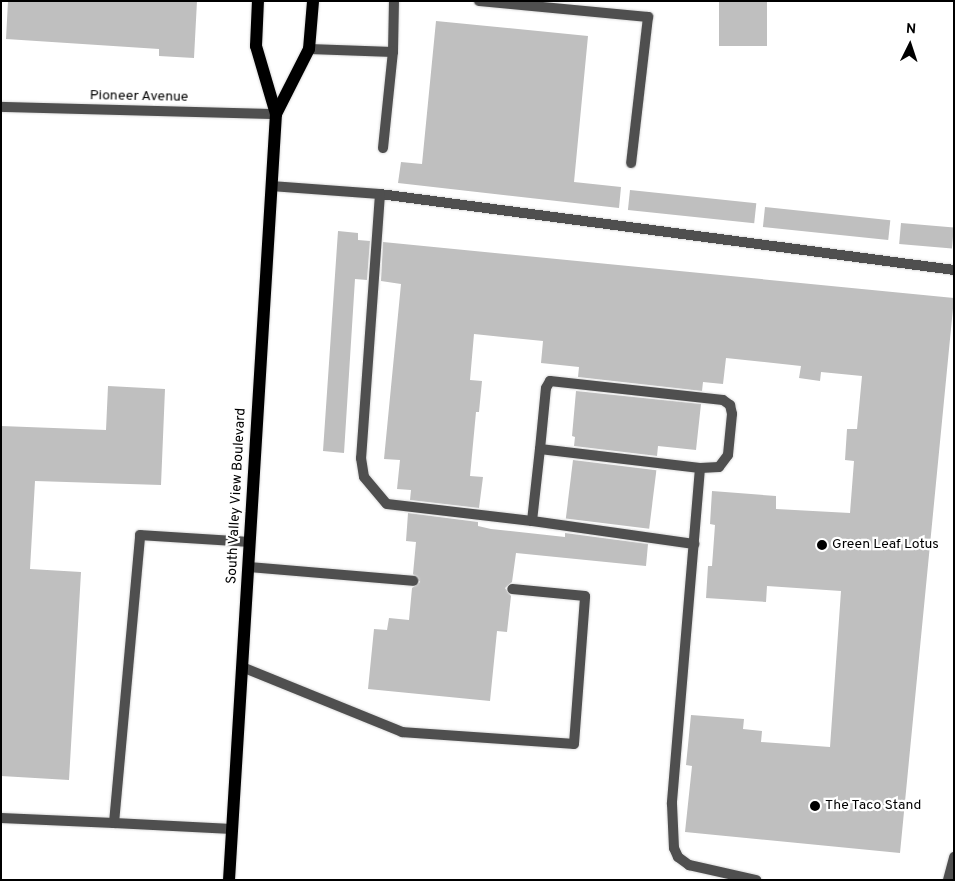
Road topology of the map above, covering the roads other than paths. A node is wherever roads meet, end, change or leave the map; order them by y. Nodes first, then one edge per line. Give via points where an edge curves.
1 (258, 1) edge
2 (313, 1) edge
3 (394, 1) edge
4 (479, 1) edge
5 (309, 49) junction
6 (393, 52) junction
7 (1, 107) edge
8 (276, 114) junction
9 (382, 148) dead end
10 (631, 163) dead end
11 (271, 186) junction
12 (380, 194) junction
13 (954, 270) edge
14 (540, 449) junction
15 (700, 468) junction
16 (532, 521) junction
17 (250, 542) junction
18 (694, 544) junction
19 (248, 568) junction
20 (413, 581) dead end
21 (512, 589) dead end
22 (242, 667) junction
23 (1, 818) edge
24 (114, 823) junction
25 (232, 829) junction
26 (954, 857) edge
27 (229, 880) edge
28 (756, 880) edge
29 (948, 880) edge

1 - 8 main road, South Valley View Boulevard via 256,46
2 - 5 main road, South Valley View Boulevard
3 - 6 street
4 - 10 street via 648,17
5 - 6 street
5 - 8 main road, South Valley View Boulevard
6 - 9 street
7 - 8 street, Pioneer Avenue
8 - 11 main road, South Valley View Boulevard
11 - 12 street
11 - 17 main road, South Valley View Boulevard
12 - 13 street
12 - 16 street via 361,458 364,477 387,504
14 - 15 street
14 - 15 street via 546,388 550,381 723,400 730,405 732,414 728,455 719,467
14 - 16 street
15 - 18 street
16 - 18 street
17 - 19 main road, South Valley View Boulevard
17 - 24 street via 140,535
18 - 28 street via 672,804 674,848 678,857 689,865
19 - 20 street
19 - 22 main road, South Valley View Boulevard
21 - 22 street via 586,596 574,744 402,732
22 - 25 main road, South Valley View Boulevard
23 - 24 street
24 - 25 street
25 - 27 main road, South Valley View Boulevard
26 - 29 street

